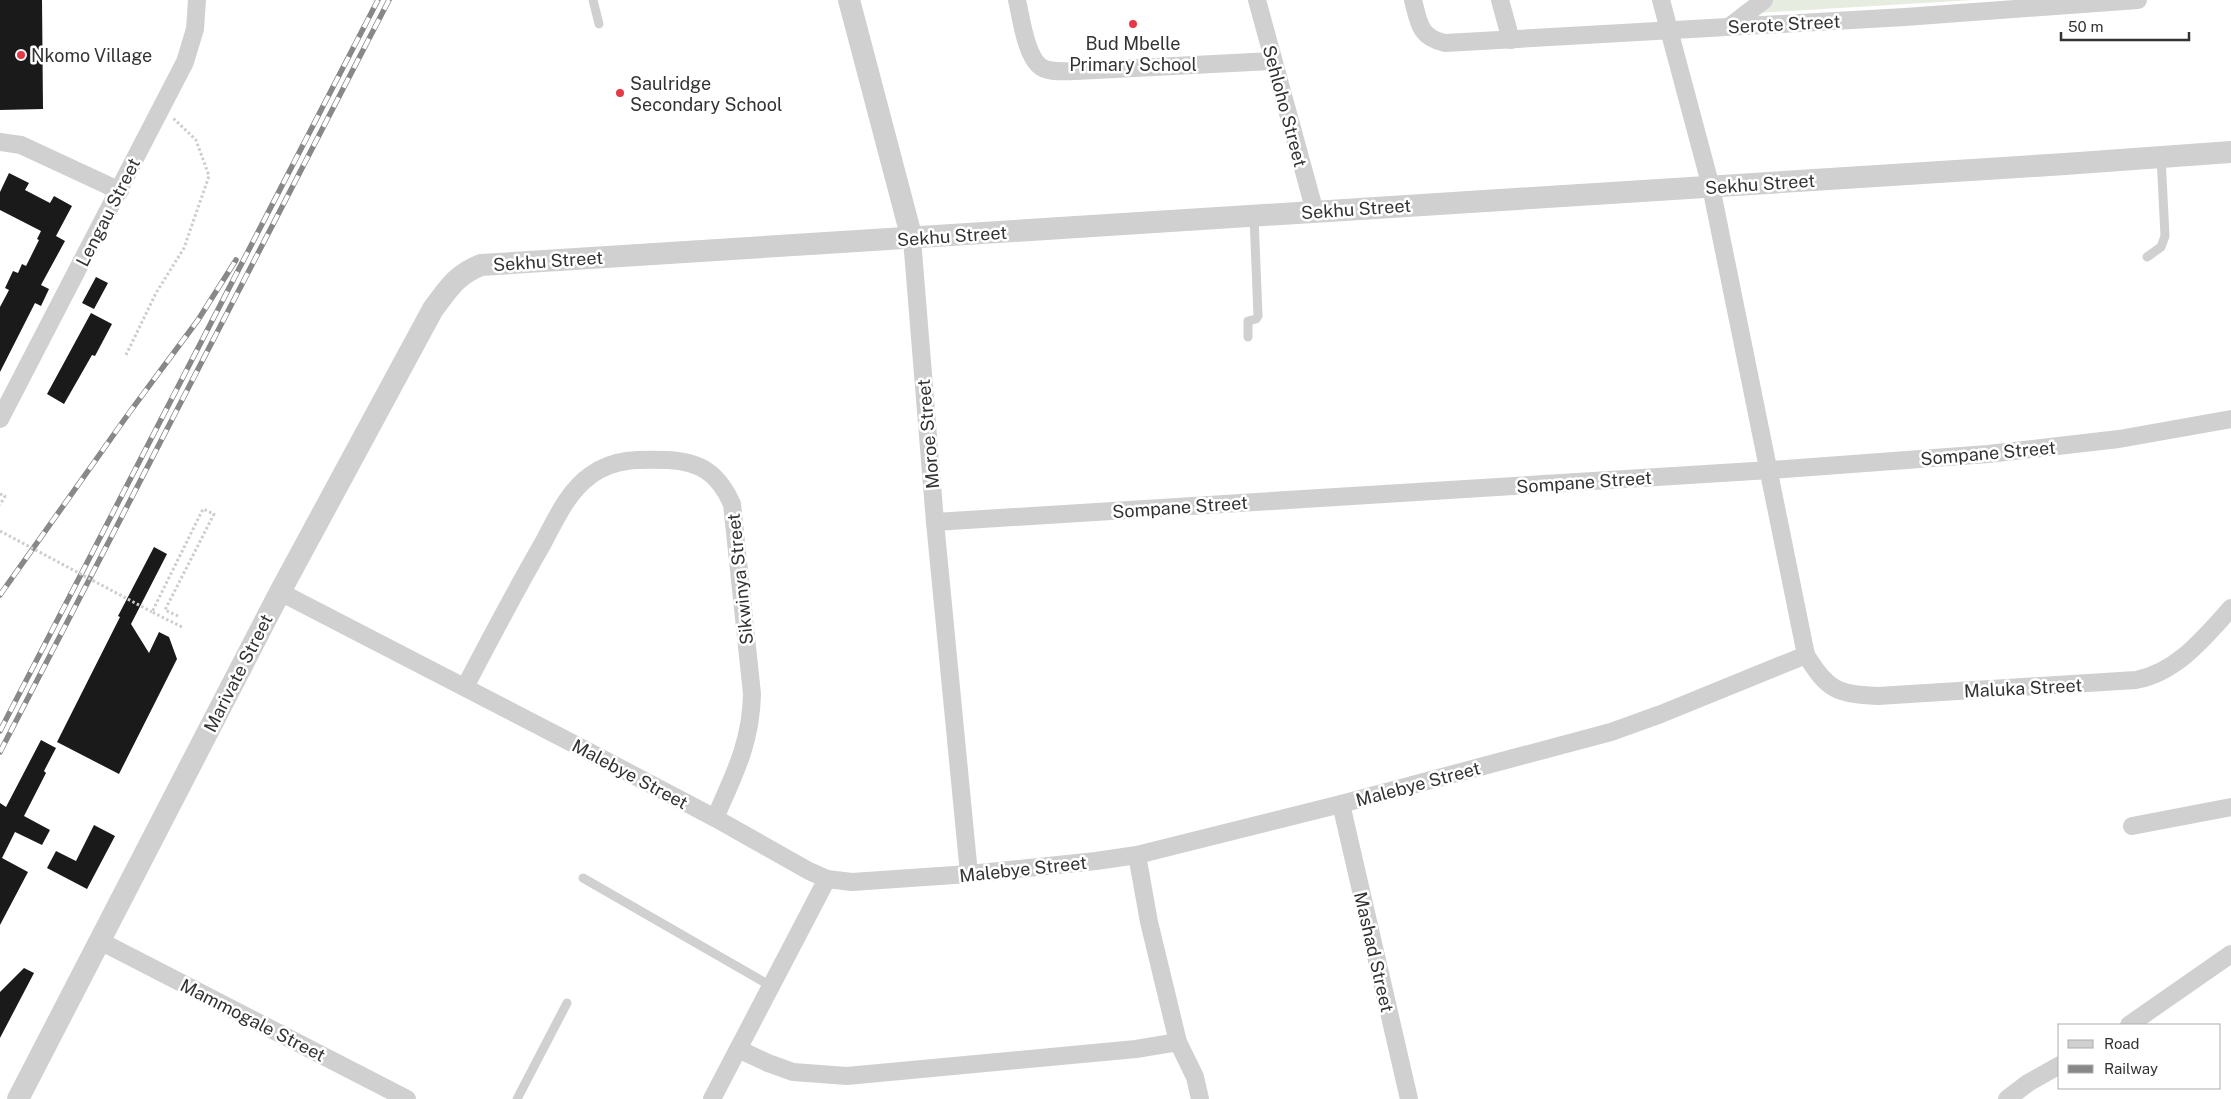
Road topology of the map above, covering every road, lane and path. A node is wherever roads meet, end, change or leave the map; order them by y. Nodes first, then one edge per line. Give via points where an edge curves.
1 (197, 0) edge
2 (593, 0) edge
3 (849, 0) edge
4 (1017, 0) edge
5 (1257, 0) edge
6 (1413, 0) edge
7 (1500, 0) edge
8 (1661, 0) edge
9 (1764, 0) edge
10 (2138, 0) edge
11 (599, 24) dead end
12 (1730, 27) junction
13 (1669, 31) junction
14 (1511, 40) junction
15 (1273, 61) junction
16 (161, 108) junction
17 (0, 142) edge
18 (2231, 152) edge
19 (2161, 157) junction
20 (1711, 187) junction
21 (120, 191) junction
22 (1315, 212) junction
23 (1254, 216) junction
24 (912, 239) junction
25 (2147, 257) dead end
26 (481, 265) joint
27 (1248, 337) dead end
28 (126, 355) dead end
29 (0, 418) edge
30 (2231, 419) edge
31 (1770, 470) junction
32 (0, 494) edge
33 (0, 505) edge
34 (935, 522) junction
35 (0, 531) edge
36 (280, 592) junction
37 (2231, 608) edge
38 (152, 612) junction
39 (178, 616) dead end
40 (182, 627) dead end
41 (1806, 655) junction
42 (465, 687) junction
43 (1341, 804) junction
44 (2231, 807) edge
45 (715, 818) junction
46 (2132, 826) dead end
47 (1137, 855) junction
48 (969, 874) junction
49 (583, 878) dead end
50 (827, 879) junction
51 (100, 941) junction
52 (2231, 954) edge
53 (771, 986) junction
54 (567, 1003) dead end
55 (2130, 1024) edge
56 (1178, 1042) junction
57 (738, 1049) junction
58 (2058, 1066) edge
59 (18, 1099) edge
60 (407, 1099) edge
61 (517, 1099) edge
62 (712, 1099) edge
63 (1200, 1099) edge
64 (1409, 1099) edge
65 (2007, 1099) edge

1 - 16 street, Lengau Street via 192,44
2 - 11 lane
3 - 24 street, Moroe Street
4 - 15 street via 1033,59 1040,67 1050,70
5 - 15 street, Sehloho Street
6 - 14 street, Serote Street via 1423,32 1430,40 1445,43
7 - 14 street
8 - 13 street
9 - 12 street
10 - 12 street, Serote Street via 1905,18
12 - 13 street, Serote Street
13 - 14 street, Serote Street
13 - 20 street
15 - 22 street, Sehloho Street
16 - 21 street, Lengau Street
16 - 28 path via 196,140 209,176 184,248 156,293
17 - 21 street via 21,145
18 - 19 street, Sekhu Street
19 - 20 street, Sekhu Street
19 - 25 lane via 2164,236 2161,247
20 - 22 street, Sekhu Street
20 - 31 street
21 - 29 street, Lengau Street
22 - 23 street, Sekhu Street
23 - 24 street, Sekhu Street
23 - 27 lane via 1258,316 1247,323
24 - 26 street, Sekhu Street
24 - 34 street, Moroe Street
26 - 36 street, Marivate Street via 465,272 433,309
30 - 31 street, Sompane Street via 2119,439 1988,454
31 - 34 street, Sompane Street
31 - 41 street
32 - 33 path via 5,496
34 - 48 street, Moroe Street
35 - 38 path, bridge
36 - 42 street, Malebye Street
36 - 51 street, Marivate Street
37 - 41 street, Maluka Street via 2172,666 2152,677 2121,682 1854,695 1836,690 1824,681
38 - 39 path via 203,509 214,514 165,610
38 - 40 path
41 - 43 street, Malebye Street via 1611,732
42 - 45 street, Malebye Street
42 - 45 street, Sikwinya Street via 566,501 591,474 632,459 686,461 702,468 714,475 725,488 732,504 752,694 748,736
43 - 47 street, Malebye Street
43 - 64 street, Mashad Street
44 - 46 street
45 - 50 street, Malebye Street
47 - 48 street, Malebye Street
47 - 56 street via 1149,922
48 - 50 street, Malebye Street via 852,882
49 - 53 lane
50 - 53 street
51 - 59 street, Marivate Street
51 - 60 street, Mammogale Street
52 - 55 street
53 - 57 street
54 - 61 lane
56 - 57 street via 1136,1049 847,1076 793,1072
56 - 63 street via 1195,1077
57 - 62 street
58 - 65 street

